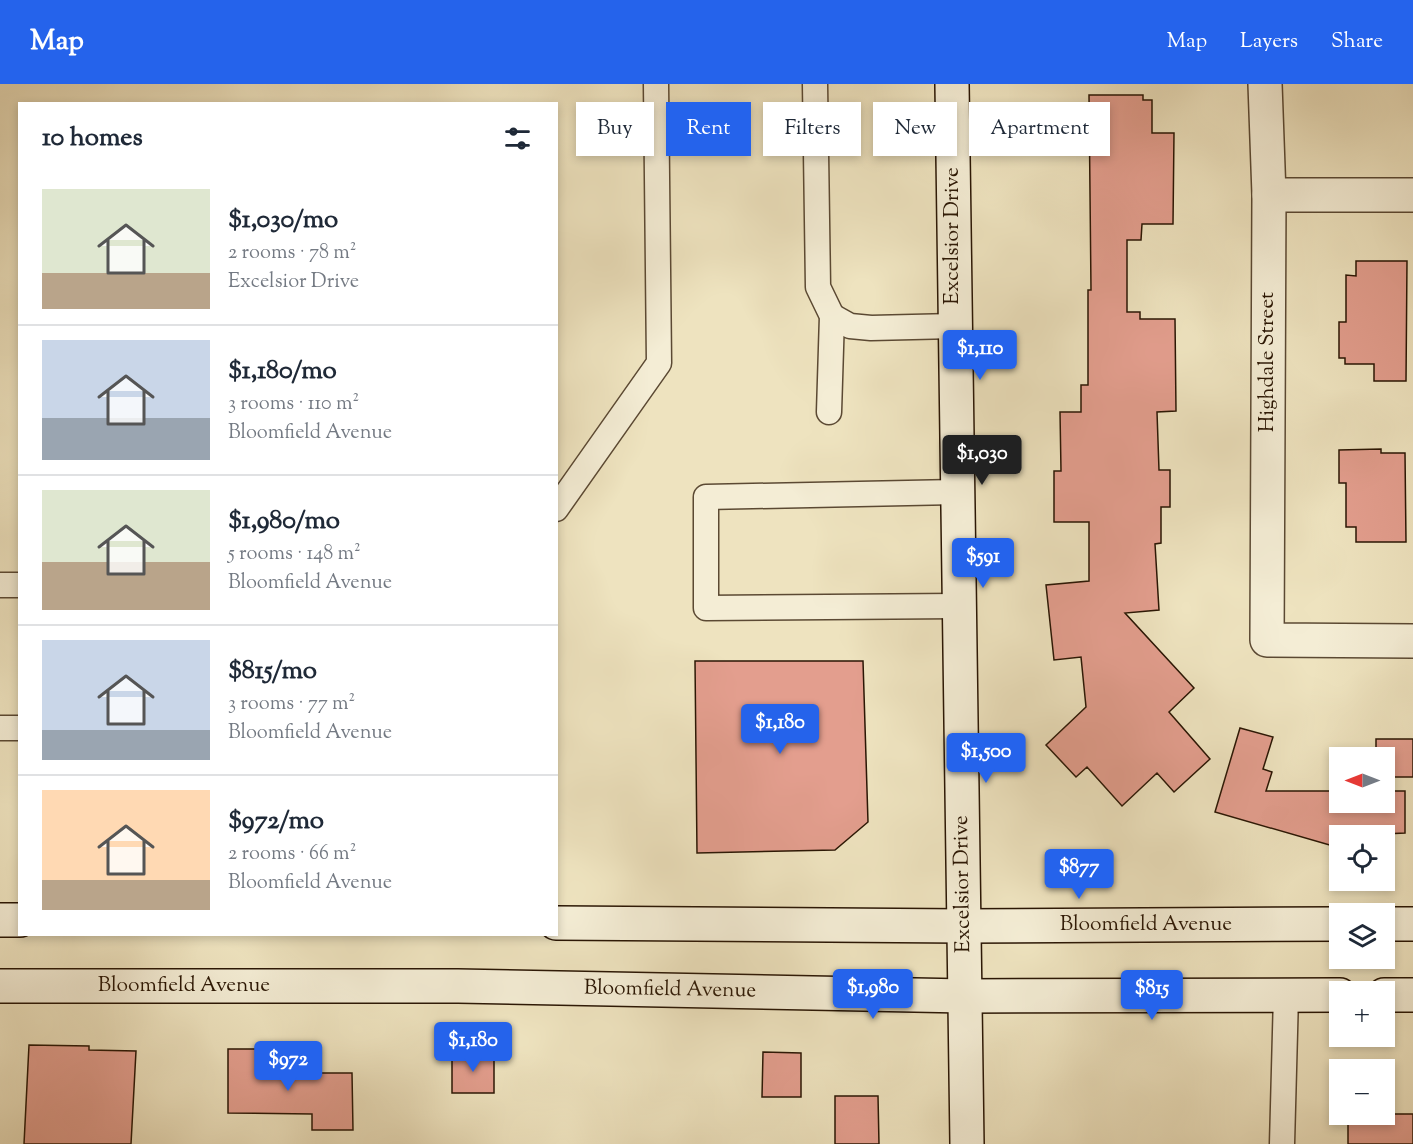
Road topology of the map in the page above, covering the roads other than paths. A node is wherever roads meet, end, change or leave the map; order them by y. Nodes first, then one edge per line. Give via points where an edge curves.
1 (656, 84) edge
2 (815, 84) edge
3 (952, 84) edge
4 (1265, 84) edge
5 (1269, 195) junction
6 (1413, 195) edge
7 (832, 316) junction
8 (954, 327) junction
9 (829, 412) dead end
10 (956, 492) junction
11 (558, 506) edge
12 (0, 585) edge
13 (18, 585) edge
14 (958, 606) junction
15 (1413, 641) edge
16 (0, 728) edge
17 (18, 728) edge
18 (0, 920) edge
19 (18, 920) edge
20 (558, 923) edge
21 (1329, 924) edge
22 (1395, 924) edge
23 (1413, 924) edge
24 (964, 926) junction
25 (0, 986) edge
26 (1286, 995) junction
27 (1329, 995) edge
28 (1395, 995) edge
29 (1413, 995) edge
30 (965, 996) junction
31 (967, 1144) edge
32 (1282, 1144) edge

1 - 11 lane via 659,363
2 - 7 lane via 818,286
3 - 8 main road, Excelsior Drive
4 - 5 main road, Highdale Street
5 - 6 main road
5 - 15 main road, Highdale Street via 1267,640
7 - 8 lane via 850,326 871,328
7 - 9 lane
8 - 10 main road, Excelsior Drive
10 - 14 main road, Excelsior Drive
10 - 14 lane via 706,497 706,608
12 - 13 lane
14 - 24 main road, Excelsior Drive
16 - 17 lane
18 - 19 main road
20 - 24 main road, Bloomfield Avenue
21 - 24 main road, Bloomfield Avenue
22 - 23 main road
24 - 30 main road, Excelsior Drive
25 - 30 main road, Bloomfield Avenue via 458,986
26 - 27 main road, Bloomfield Avenue
26 - 30 main road, Bloomfield Avenue
26 - 32 lane
28 - 29 main road
30 - 31 main road, Excelsior Drive

